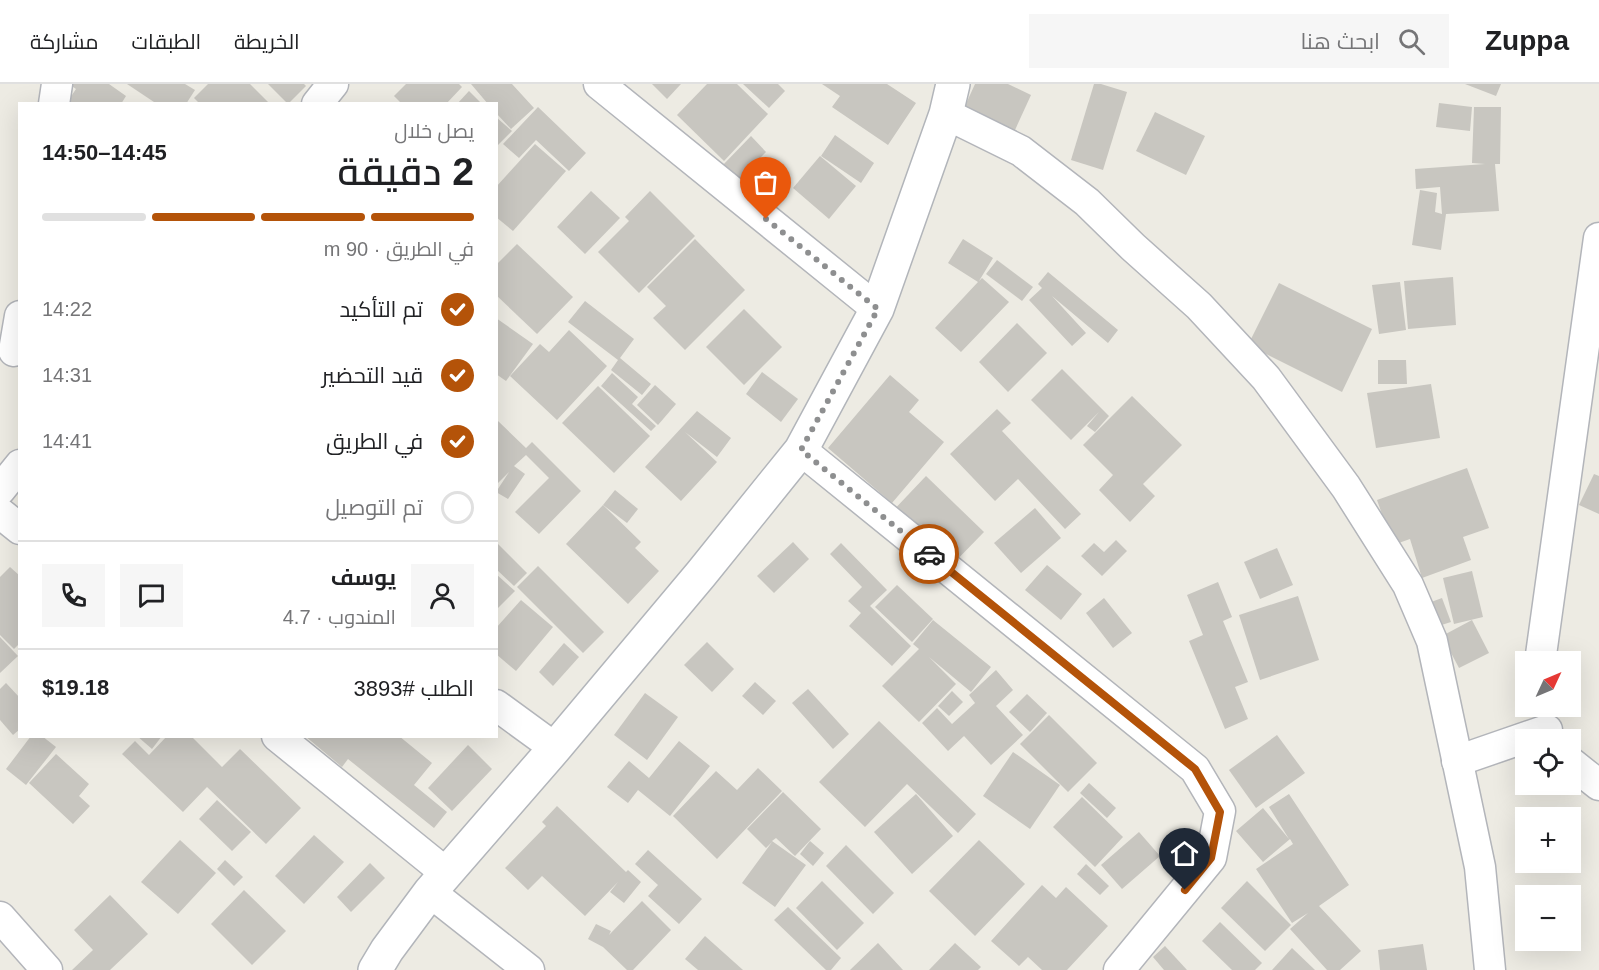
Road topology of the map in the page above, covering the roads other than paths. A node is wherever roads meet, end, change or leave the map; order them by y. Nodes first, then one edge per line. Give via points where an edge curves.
1 (57, 84) edge
2 (333, 84) edge
3 (599, 84) edge
4 (949, 99) edge
5 (54, 102) edge
6 (320, 102) edge
7 (1599, 238) edge
8 (878, 309) junction
9 (18, 323) edge
10 (11, 348) edge
11 (801, 450) junction
12 (18, 468) edge
13 (0, 490) edge
14 (0, 513) edge
15 (18, 527) edge
16 (1542, 651) edge
17 (498, 706) edge
18 (1548, 725) edge
19 (279, 738) edge
20 (555, 748) junction
21 (1457, 761) junction
22 (1581, 771) edge
23 (1599, 785) edge
24 (438, 882) junction
25 (0, 917) edge
26 (47, 970) edge
27 (375, 970) edge
28 (529, 970) edge
29 (1119, 970) edge
30 (1490, 970) edge

1 - 5 street
2 - 6 street
3 - 8 street
4 - 8 main road
4 - 21 street via 1087,202 1199,306 1266,378 1346,487 1408,585 1432,641
7 - 16 street
8 - 11 main road
9 - 10 street
11 - 20 main road
11 - 29 street via 1195,769 1220,812 1211,858
12 - 13 street
14 - 15 street
17 - 20 street
18 - 21 street
19 - 24 street
20 - 24 main road
21 - 30 street via 1480,867
22 - 23 street
24 - 27 main road
24 - 28 street
25 - 26 street

